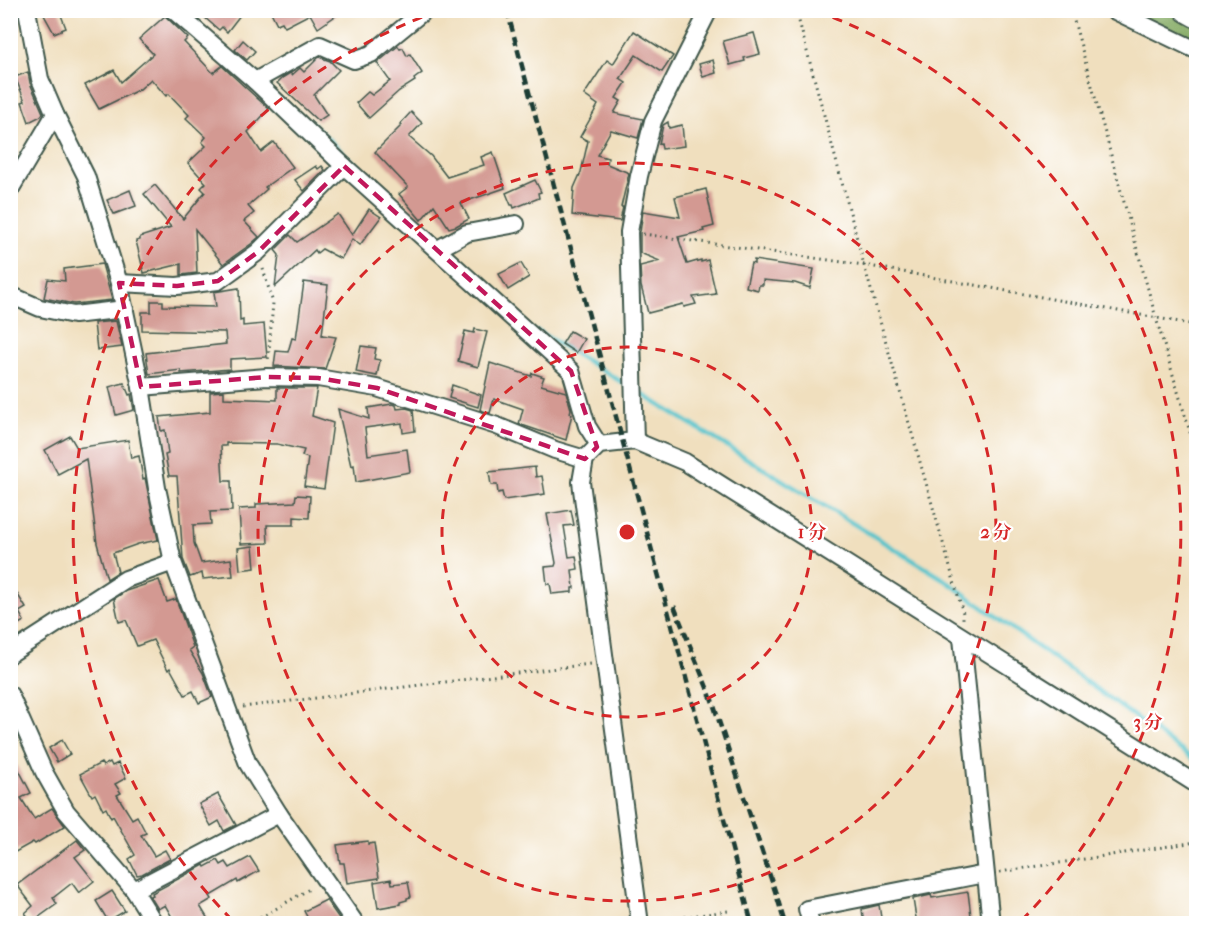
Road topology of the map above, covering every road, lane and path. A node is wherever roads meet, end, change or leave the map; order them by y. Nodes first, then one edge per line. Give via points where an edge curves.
1 (27, 10) edge
2 (173, 10) edge
3 (425, 10) edge
4 (709, 10) edge
5 (796, 10) edge
6 (1071, 10) edge
7 (1113, 10) edge
8 (1187, 10) edge
9 (1197, 15) edge
10 (1197, 50) edge
11 (255, 81) junction
12 (55, 114) junction
13 (344, 166) junction
14 (10, 190) edge
15 (516, 224) dead end
16 (629, 232) junction
17 (438, 249) junction
18 (258, 252) junction
19 (864, 265) junction
20 (119, 283) junction
21 (10, 295) edge
22 (125, 309) junction
23 (1156, 318) junction
24 (1197, 325) edge
25 (267, 377) junction
26 (141, 387) junction
27 (635, 441) junction
28 (591, 452) junction
29 (1197, 452) edge
30 (173, 562) junction
31 (962, 638) junction
32 (10, 654) edge
33 (604, 662) junction
34 (10, 695) edge
35 (226, 710) junction
36 (1197, 784) edge
37 (279, 814) junction
38 (1197, 842) edge
39 (985, 874) junction
40 (326, 880) junction
41 (134, 890) junction
42 (728, 911) dead end
43 (640, 923) edge
44 (155, 924) edge
45 (249, 924) edge
46 (356, 924) edge
47 (811, 924) edge
48 (992, 924) edge

1 - 12 street via 40,79
2 - 11 street
3 - 11 street via 371,54 354,60 320,45
4 - 16 street via 653,121
5 - 19 path
6 - 23 path
7 - 10 street
8 - 9 highway
11 - 13 street
12 - 14 street
12 - 20 street via 86,176
13 - 17 street
13 - 18 street
15 - 17 street via 467,233
16 - 19 path
16 - 27 street
17 - 28 street via 571,371
18 - 20 street via 218,281 177,286
18 - 25 path via 273,303
19 - 23 path
19 - 31 path via 963,613
20 - 22 street
21 - 22 street via 40,308 74,315
22 - 26 street
23 - 24 path
23 - 29 path
25 - 26 street
25 - 28 street via 318,378 377,388 497,426 555,450
26 - 30 street
27 - 28 street
27 - 31 street via 685,462
28 - 33 street via 581,482
30 - 32 street via 126,579
30 - 35 street
31 - 36 street
31 - 39 street
33 - 35 path
33 - 43 street
34 - 41 street via 66,811
35 - 37 street via 248,764
37 - 40 street
37 - 41 street
38 - 39 path
39 - 47 street via 807,909
39 - 48 street
40 - 45 path
40 - 46 street
41 - 44 street
42 - 43 path

